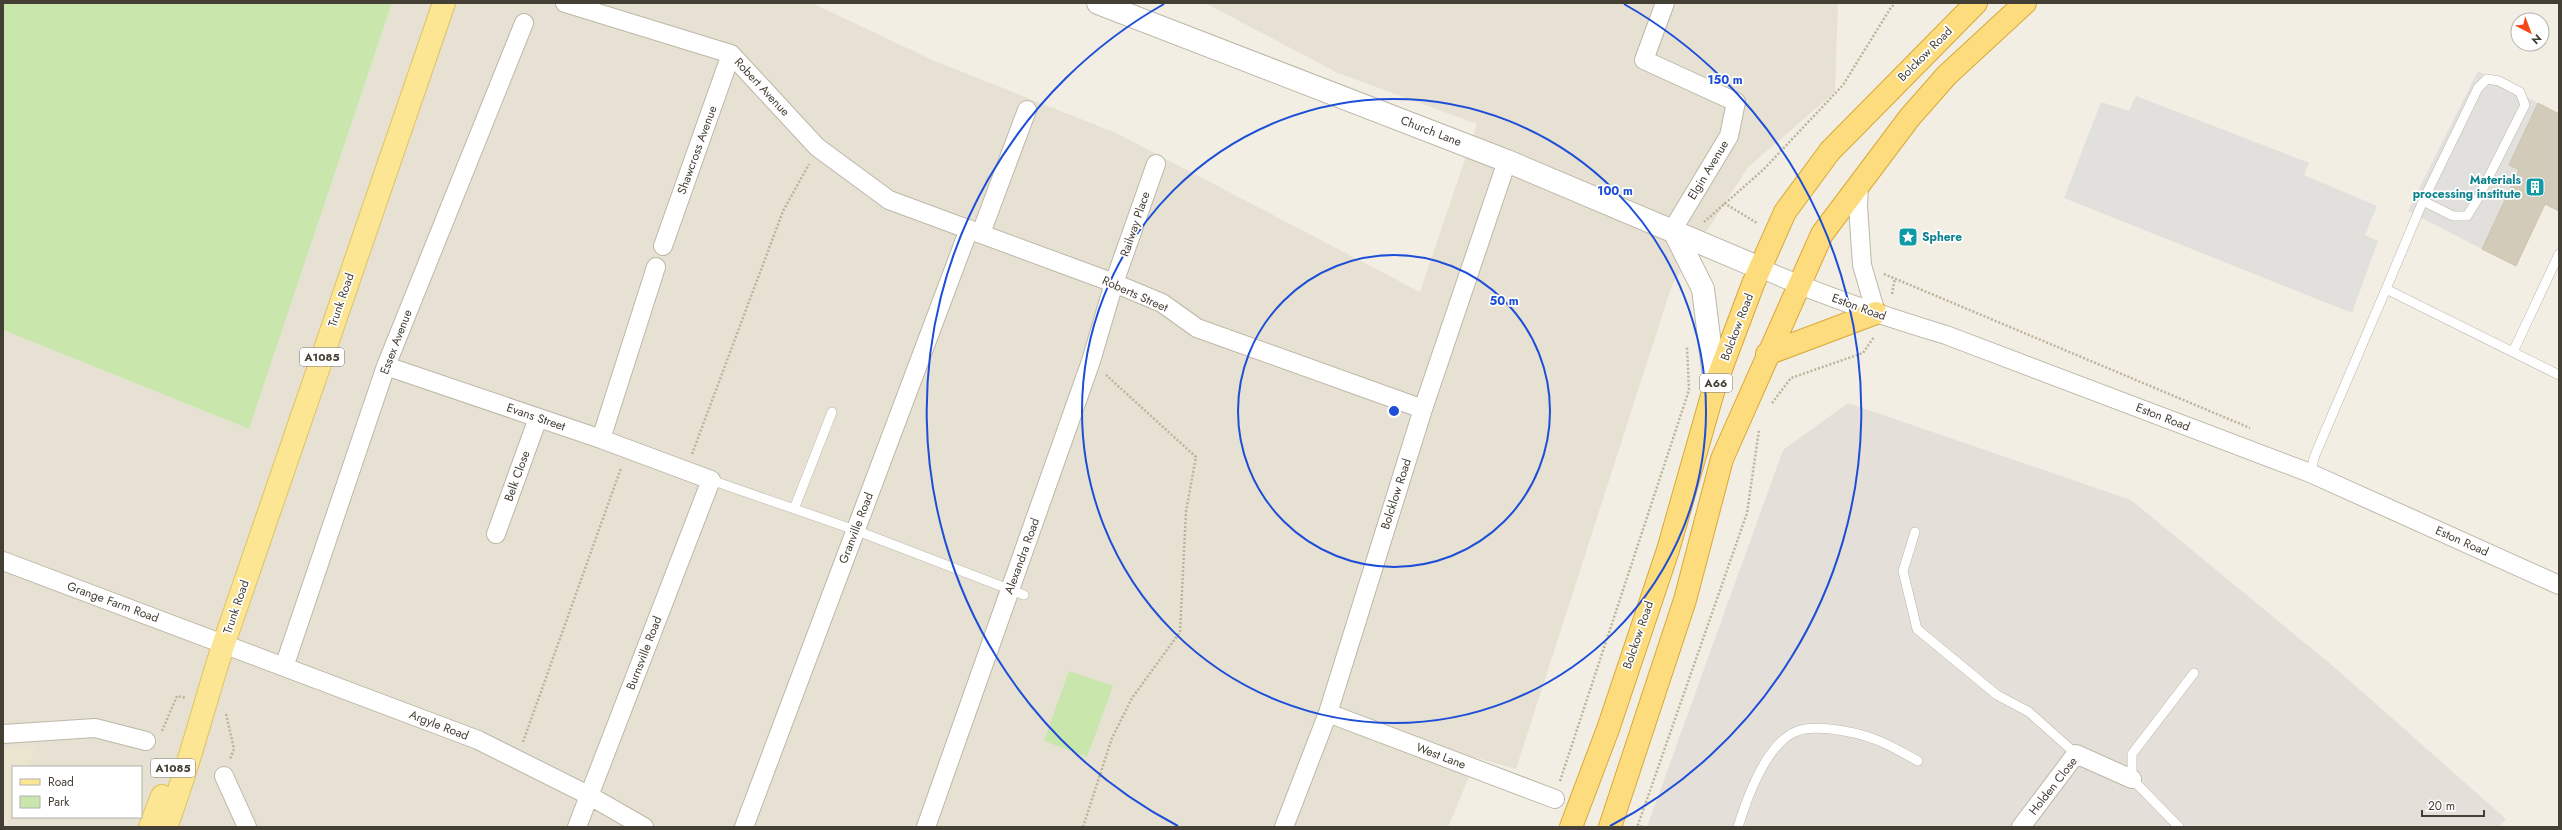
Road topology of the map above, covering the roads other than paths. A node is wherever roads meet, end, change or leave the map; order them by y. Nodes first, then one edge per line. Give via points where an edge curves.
1 (444, 3) edge
2 (565, 3) edge
3 (1098, 3) edge
4 (1665, 3) edge
5 (1976, 3) edge
6 (2025, 3) edge
7 (524, 23) dead end
8 (731, 54) junction
9 (1026, 110) dead end
10 (1507, 161) junction
11 (1156, 164) dead end
12 (1859, 185) junction
13 (889, 200) joint
14 (2423, 201) junction
15 (1673, 229) junction
16 (975, 231) junction
17 (663, 246) dead end
18 (2559, 254) edge
19 (656, 267) dead end
20 (1760, 268) junction
21 (1114, 284) junction
22 (1798, 285) junction
23 (2386, 289) junction
24 (1882, 315) junction
25 (2513, 352) junction
26 (1768, 354) junction
27 (386, 366) junction
28 (2559, 375) edge
29 (1713, 392) junction
30 (1423, 409) junction
31 (832, 412) dead end
32 (538, 418) junction
33 (601, 439) junction
34 (2310, 473) junction
35 (711, 480) junction
36 (794, 509) junction
37 (855, 530) junction
38 (1915, 532) dead end
39 (496, 534) dead end
40 (3, 561) edge
41 (2559, 585) edge
42 (1017, 592) junction
43 (224, 643) junction
44 (284, 667) junction
45 (2194, 673) dead end
46 (201, 712) junction
47 (1328, 713) junction
48 (3, 734) edge
49 (146, 741) dead end
50 (2076, 754) junction
51 (1918, 761) dead end
52 (224, 776) dead end
53 (2132, 780) junction
54 (590, 796) junction
55 (1554, 799) dead end
56 (150, 827) edge
57 (166, 827) edge
58 (247, 827) edge
59 (577, 827) edge
60 (644, 827) edge
61 (744, 827) edge
62 (926, 827) edge
63 (1284, 827) edge
64 (1571, 827) edge
65 (1610, 827) edge
66 (1738, 827) edge
67 (2021, 827) edge
68 (2178, 827) edge

1 - 43 main road, Trunk Road / A1085
2 - 8 street, Robert Avenue
3 - 10 street, Church Lane
4 - 15 street, Elgin Avenue via 1644,60 1736,102 1729,136
5 - 20 highway, Bolckow Road / A66 via 1830,151 1785,212
6 - 12 highway, A66 via 1947,75 1910,117
7 - 27 street, Essex Avenue
8 - 13 street, Robert Avenue via 818,147
8 - 17 street, Shawcross Avenue
9 - 16 street, Granville Road
10 - 15 street, Church Lane
10 - 30 street, Bolcklow Road
11 - 21 street, Railway Place
12 - 22 highway, A66 via 1822,234
12 - 24 street via 1862,265
13 - 16 street, Roberts Street
14 - 14 lane via 2478,88 2487,79 2499,81 2520,92 2525,105 2478,200 2467,216 2453,216
14 - 23 lane
15 - 20 street, Church Lane
15 - 29 street via 1703,289
16 - 21 street, Roberts Street
16 - 37 street, Granville Road
18 - 25 lane
19 - 33 street
20 - 22 street, Eston Road
20 - 29 highway, Bolckow Road / A66
21 - 30 street, Roberts Street via 1162,304 1197,328
21 - 42 street, Alexandra Road
22 - 24 street, Eston Road
22 - 26 highway, A66
23 - 25 lane
23 - 34 lane via 2315,455
24 - 26 highway
24 - 34 street, Eston Road via 1946,335
25 - 28 lane
26 - 65 highway, A66 via 1722,459 1685,600
27 - 32 street, Evans Street
27 - 44 street, Essex Avenue
29 - 64 highway, Bolckow Road / A66 via 1668,550 1608,729
30 - 47 street, Bolcklow Road
31 - 36 lane
32 - 33 street, Evans Street
32 - 39 street, Belk Close
33 - 35 street, Evans Street
34 - 41 street, Eston Road
35 - 36 lane
35 - 54 street, Burnsville Road
36 - 37 lane
37 - 42 lane
37 - 61 street, Granville Road
38 - 50 lane via 1903,572 1917,629 1997,695 2029,712
40 - 43 street, Grange Farm Road
42 - 62 street, Alexandra Road
43 - 44 street, Argyle Road
43 - 46 main road, Trunk Road / A1085
44 - 54 street, Argyle Road via 478,740
45 - 53 lane via 2132,754
46 - 56 main road, A1085 via 168,777
46 - 57 main road, A1085 via 184,780
47 - 55 street, West Lane
47 - 63 street, Bolcklow Road
48 - 49 street via 95,728
50 - 53 street, Holden Close
50 - 67 street, Holden Close
51 - 66 lane via 1874,739 1823,728 1796,731 1776,746 1748,796
52 - 58 street
53 - 68 lane
54 - 59 street, Burnsville Road
54 - 60 street, Argyle Road

